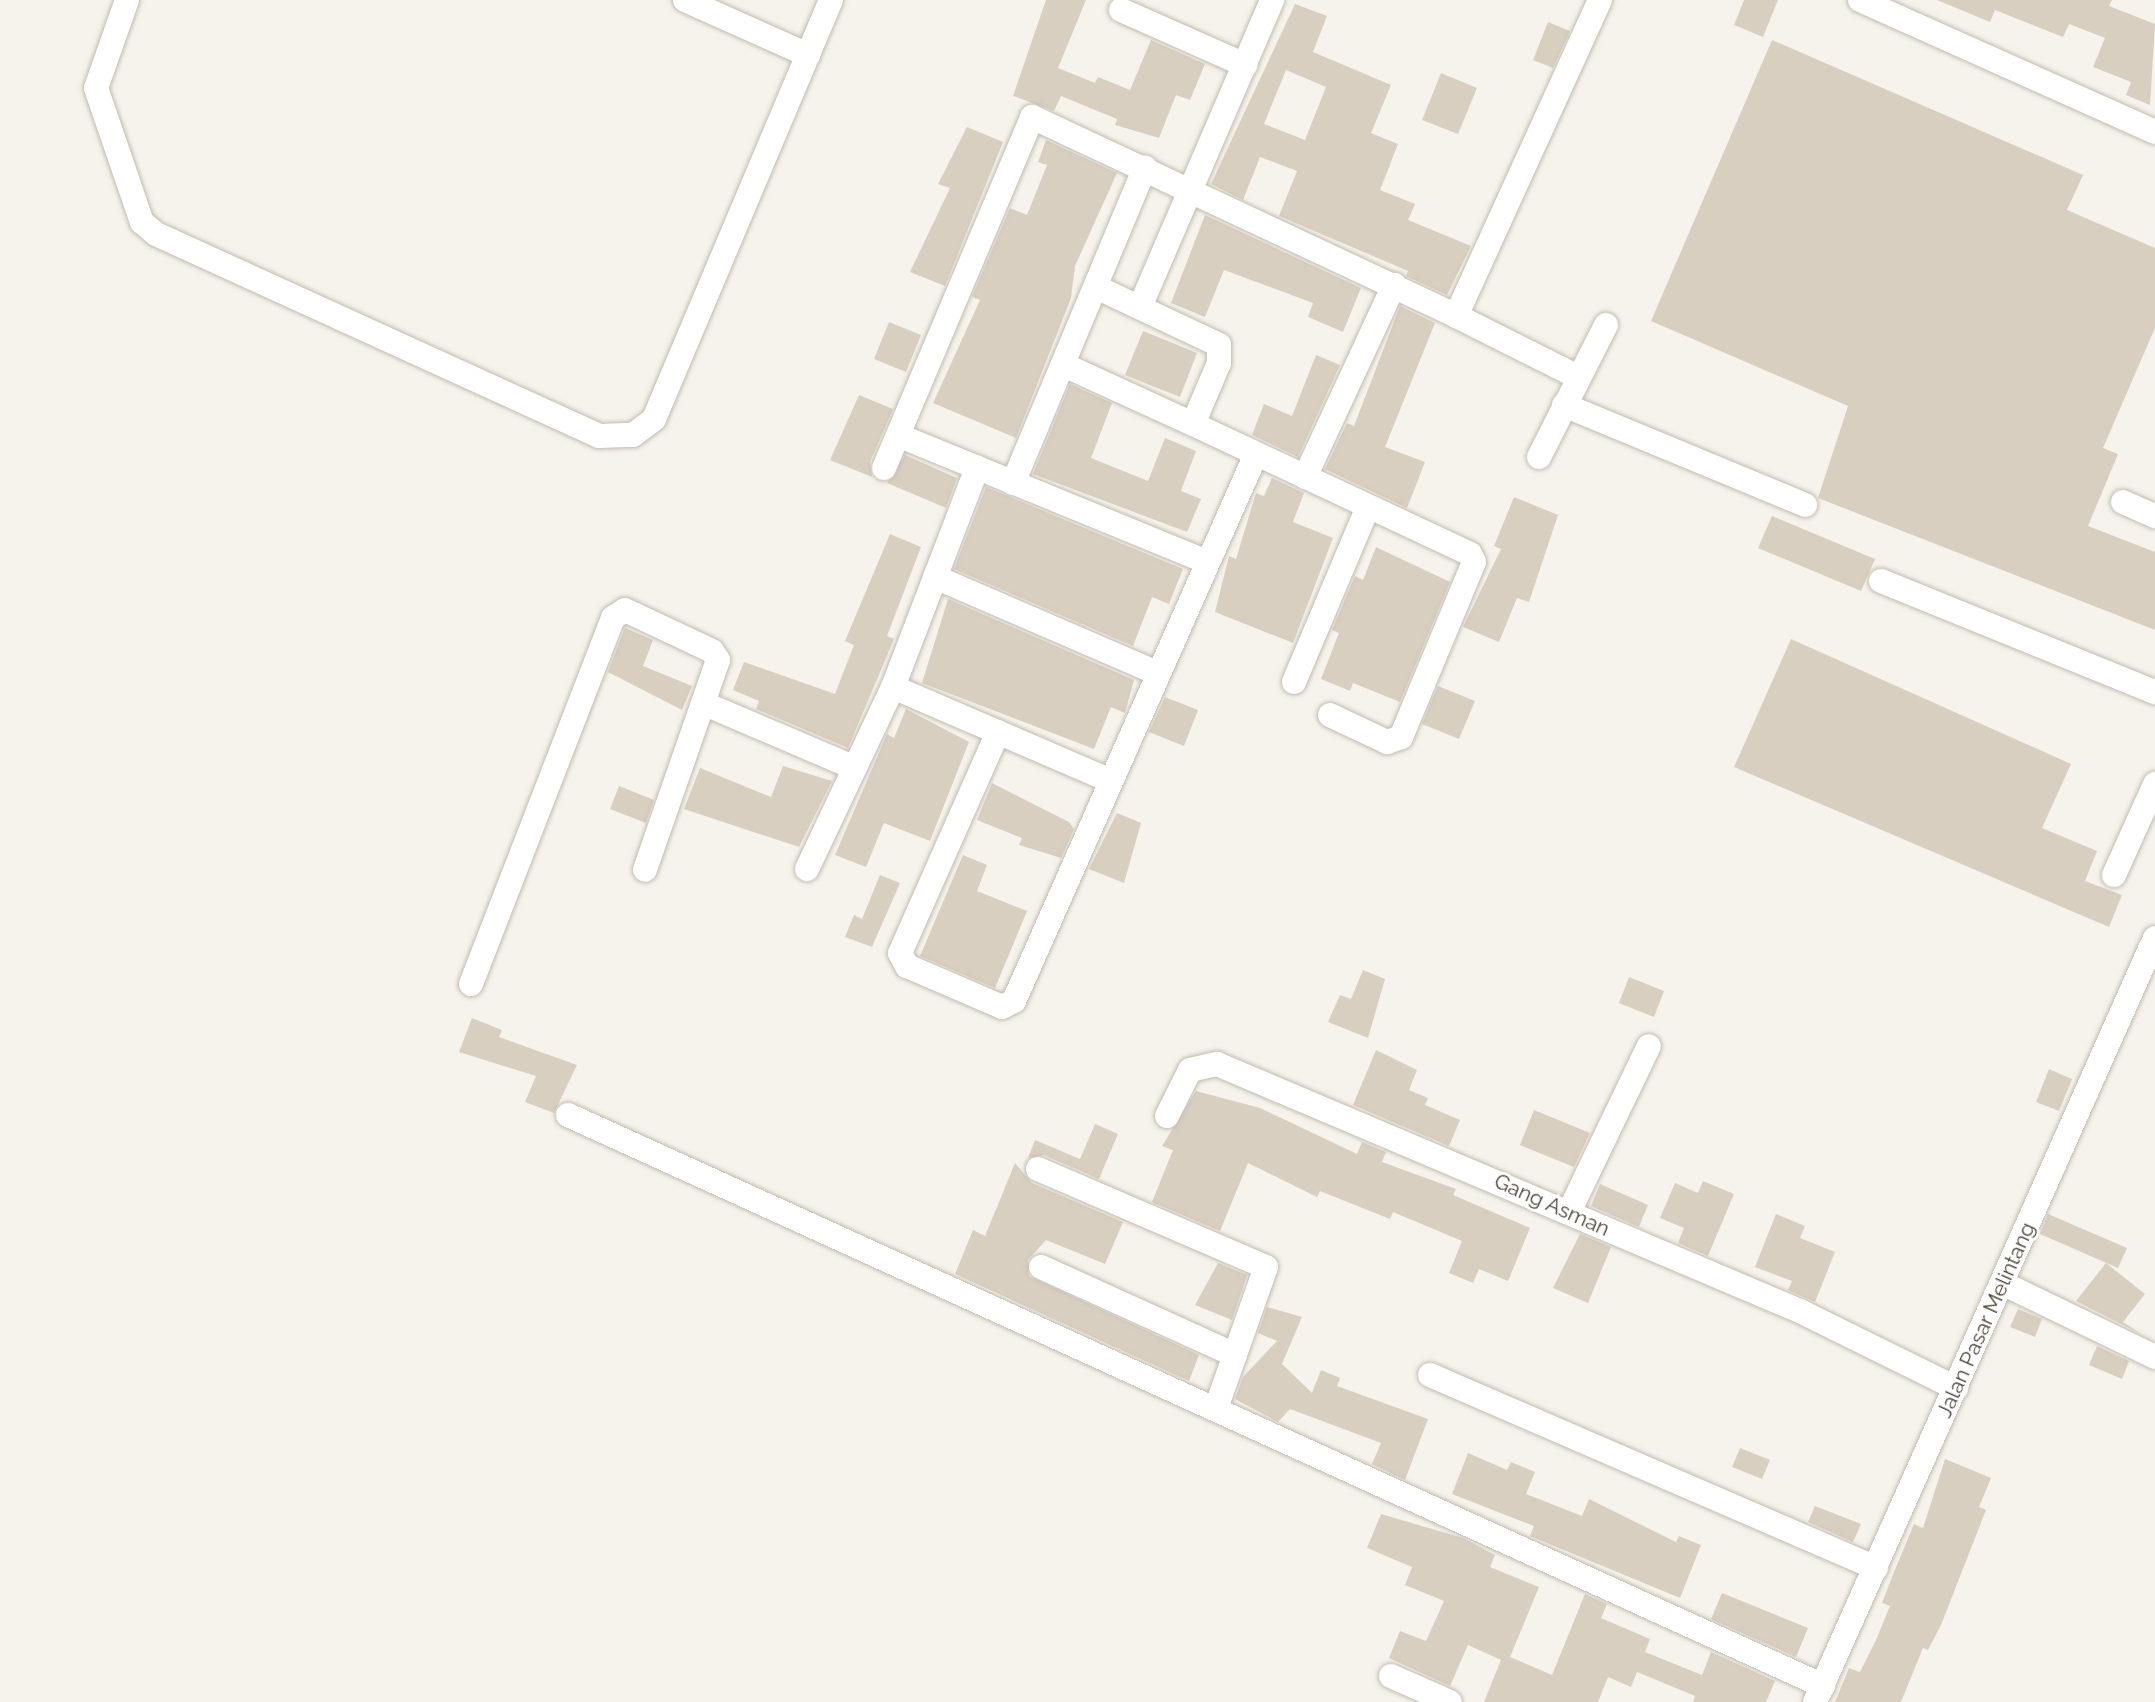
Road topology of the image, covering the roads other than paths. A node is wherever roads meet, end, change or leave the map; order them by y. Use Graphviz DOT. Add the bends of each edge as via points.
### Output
graph roads {
  1 [pos="127,0"];
  2 [pos="685,0"];
  3 [pos="831,0"];
  4 [pos="1272,0"];
  5 [pos="1600,0"];
  6 [pos="1860,0"];
  7 [pos="1121,10"];
  8 [pos="807,55"];
  9 [pos="1245,65"];
  10 [pos="2155,132"];
  11 [pos="1145,167"];
  12 [pos="1190,189"];
  13 [pos="1394,285"];
  14 [pos="1096,287"];
  15 [pos="1140,307"];
  16 [pos="1456,316"];
  17 [pos="1606,325"];
  18 [pos="1064,365"];
  19 [pos="1578,377"];
  20 [pos="1563,405"];
  21 [pos="1193,424"];
  22 [pos="900,436"];
  23 [pos="1256,454"];
  24 [pos="1539,457"];
  25 [pos="884,468"];
  26 [pos="977,468"];
  27 [pos="1305,477"];
  28 [pos="1013,482"];
  29 [pos="2123,502"];
  30 [pos="1805,505"];
  31 [pos="1367,507"];
  32 [pos="2155,516"];
  33 [pos="1207,562"];
  34 [pos="936,577"];
  35 [pos="1881,581"];
  36 [pos="1157,673"];
  37 [pos="1294,682"];
  38 [pos="893,687"];
  39 [pos="2155,692"];
  40 [pos="705,704"];
  41 [pos="1331,715"];
  42 [pos="998,732"];
  43 [pos="855,768"];
  44 [pos="1109,780"];
  45 [pos="2155,785"];
  46 [pos="807,869"];
  47 [pos="645,870"];
  48 [pos="2114,875"];
  49 [pos="2155,938"];
  50 [pos="471,984"];
  51 [pos="1649,1046"];
  52 [pos="568,1115"];
  53 [pos="1167,1116"];
  54 [pos="1038,1169"];
  55 [pos="1569,1213"];
  56 [pos="1041,1267"];
  57 [pos="2003,1283"];
  58 [pos="1235,1355"];
  59 [pos="2155,1357"];
  60 [pos="1430,1375"];
  61 [pos="1956,1388"];
  62 [pos="1216,1408"];
  63 [pos="1876,1568"];
  64 [pos="1391,1676"];
  65 [pos="1819,1694"];
  66 [pos="1450,1702"];
  1 -- 8 [label="street" via="96,88 142,222 156,234 599,436 633,435 654,419"];
  2 -- 8 [label="street"];
  3 -- 8 [label="street"];
  4 -- 9 [label="street"];
  5 -- 16 [label="street"];
  6 -- 10 [label="street"];
  7 -- 9 [label="street"];
  9 -- 12 [label="street"];
  11 -- 12 [label="street"];
  11 -- 14 [label="street"];
  11 -- 22 [label="street" via="1041,118 1029,119"];
  12 -- 13 [label="street"];
  12 -- 15 [label="street"];
  13 -- 16 [label="street"];
  13 -- 27 [label="street"];
  14 -- 15 [label="street"];
  14 -- 18 [label="street"];
  15 -- 21 [label="street" via="1219,345 1219,363"];
  16 -- 19 [label="street"];
  17 -- 19 [label="street"];
  18 -- 21 [label="street"];
  18 -- 28 [label="street"];
  19 -- 20 [label="street"];
  20 -- 24 [label="street"];
  20 -- 30 [label="street"];
  21 -- 23 [label="street"];
  22 -- 25 [label="street"];
  22 -- 26 [label="street"];
  23 -- 27 [label="street"];
  23 -- 33 [label="street"];
  26 -- 28 [label="street"];
  26 -- 34 [label="street"];
  27 -- 31 [label="street"];
  28 -- 33 [label="street"];
  29 -- 32 [label="street"];
  31 -- 37 [label="street"];
  31 -- 41 [label="street" via="1470,554 1475,572 1401,737 1387,741"];
  33 -- 36 [label="street"];
  34 -- 36 [label="street"];
  34 -- 38 [label="street"];
  35 -- 39 [label="street"];
  36 -- 44 [label="street"];
  38 -- 42 [label="street"];
  38 -- 43 [label="street"];
  40 -- 43 [label="street"];
  40 -- 47 [label="street"];
  40 -- 50 [label="street" via="716,654 625,610 616,613"];
  42 -- 44 [label="street"];
  42 -- 44 [label="street" via="900,953 907,966 993,1004 1014,1001"];
  43 -- 46 [label="street"];
  45 -- 48 [label="street"];
  49 -- 57 [label="street, Jalan Pasar Melintang"];
  51 -- 55 [label="street"];
  52 -- 62 [label="street"];
  53 -- 55 [label="street, Gang Asman" via="1192,1068 1217,1064"];
  54 -- 58 [label="street" via="1264,1264 1267,1273"];
  55 -- 61 [label="street, Gang Asman" via="1802,1312"];
  56 -- 58 [label="street"];
  57 -- 59 [label="street"];
  57 -- 61 [label="street, Jalan Pasar Melintang"];
  58 -- 62 [label="street"];
  60 -- 63 [label="street"];
  61 -- 63 [label="street, Jalan Pasar Melintang"];
  62 -- 65 [label="street"];
  63 -- 65 [label="street, Jalan Pasar Melintang"];
  64 -- 66 [label="street"];
}
